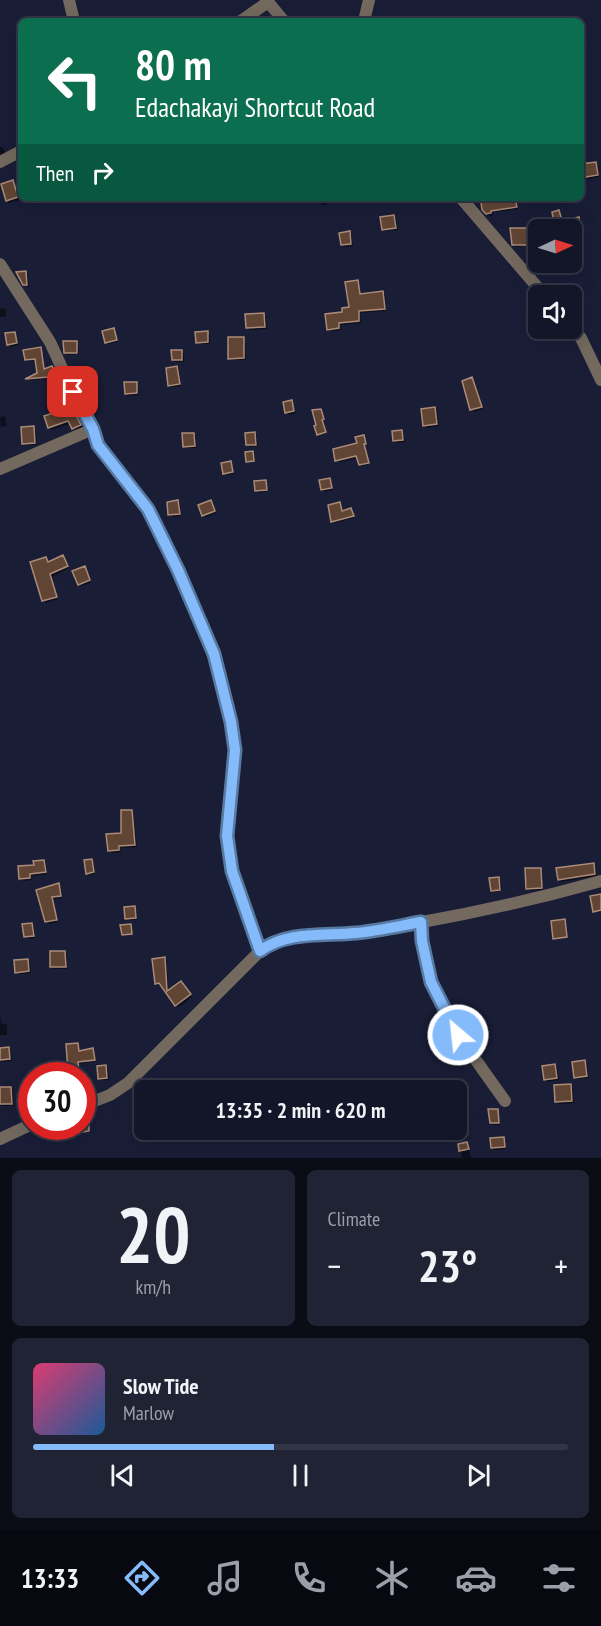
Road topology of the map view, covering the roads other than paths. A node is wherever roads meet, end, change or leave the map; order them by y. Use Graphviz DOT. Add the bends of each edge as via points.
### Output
graph roads {
  1 [pos="69,0"];
  2 [pos="369,0"];
  3 [pos="267,1"];
  4 [pos="73,18"];
  5 [pos="245,18"];
  6 [pos="281,18"];
  7 [pos="365,18"];
  8 [pos="18,153"];
  9 [pos="0,162"];
  10 [pos="464,201"];
  11 [pos="0,264"];
  12 [pos="536,285"];
  13 [pos="581,339"];
  14 [pos="601,380"];
  15 [pos="93,429"];
  16 [pos="0,469"];
  17 [pos="601,881"];
  18 [pos="421,922"];
  19 [pos="260,951"];
  20 [pos="96,1100"];
  21 [pos="505,1101"];
  22 [pos="18,1131"];
  23 [pos="0,1139"];
  1 -- 4 [label="street"];
  2 -- 7 [label="street"];
  3 -- 5 [label="street"];
  3 -- 6 [label="street"];
  8 -- 9 [label="street"];
  10 -- 12 [label="street"];
  11 -- 15 [label="street" via="50,342"];
  13 -- 14 [label="street"];
  15 -- 16 [label="street"];
  15 -- 19 [label="street" via="98,445 148,509 214,654 235,750 227,836 232,871"];
  17 -- 18 [label="street" via="541,898"];
  18 -- 19 [label="street" via="358,933 284,938"];
  18 -- 21 [label="street" via="431,982 458,1035"];
  19 -- 20 [label="street" via="128,1083"];
  22 -- 23 [label="street"];
}
